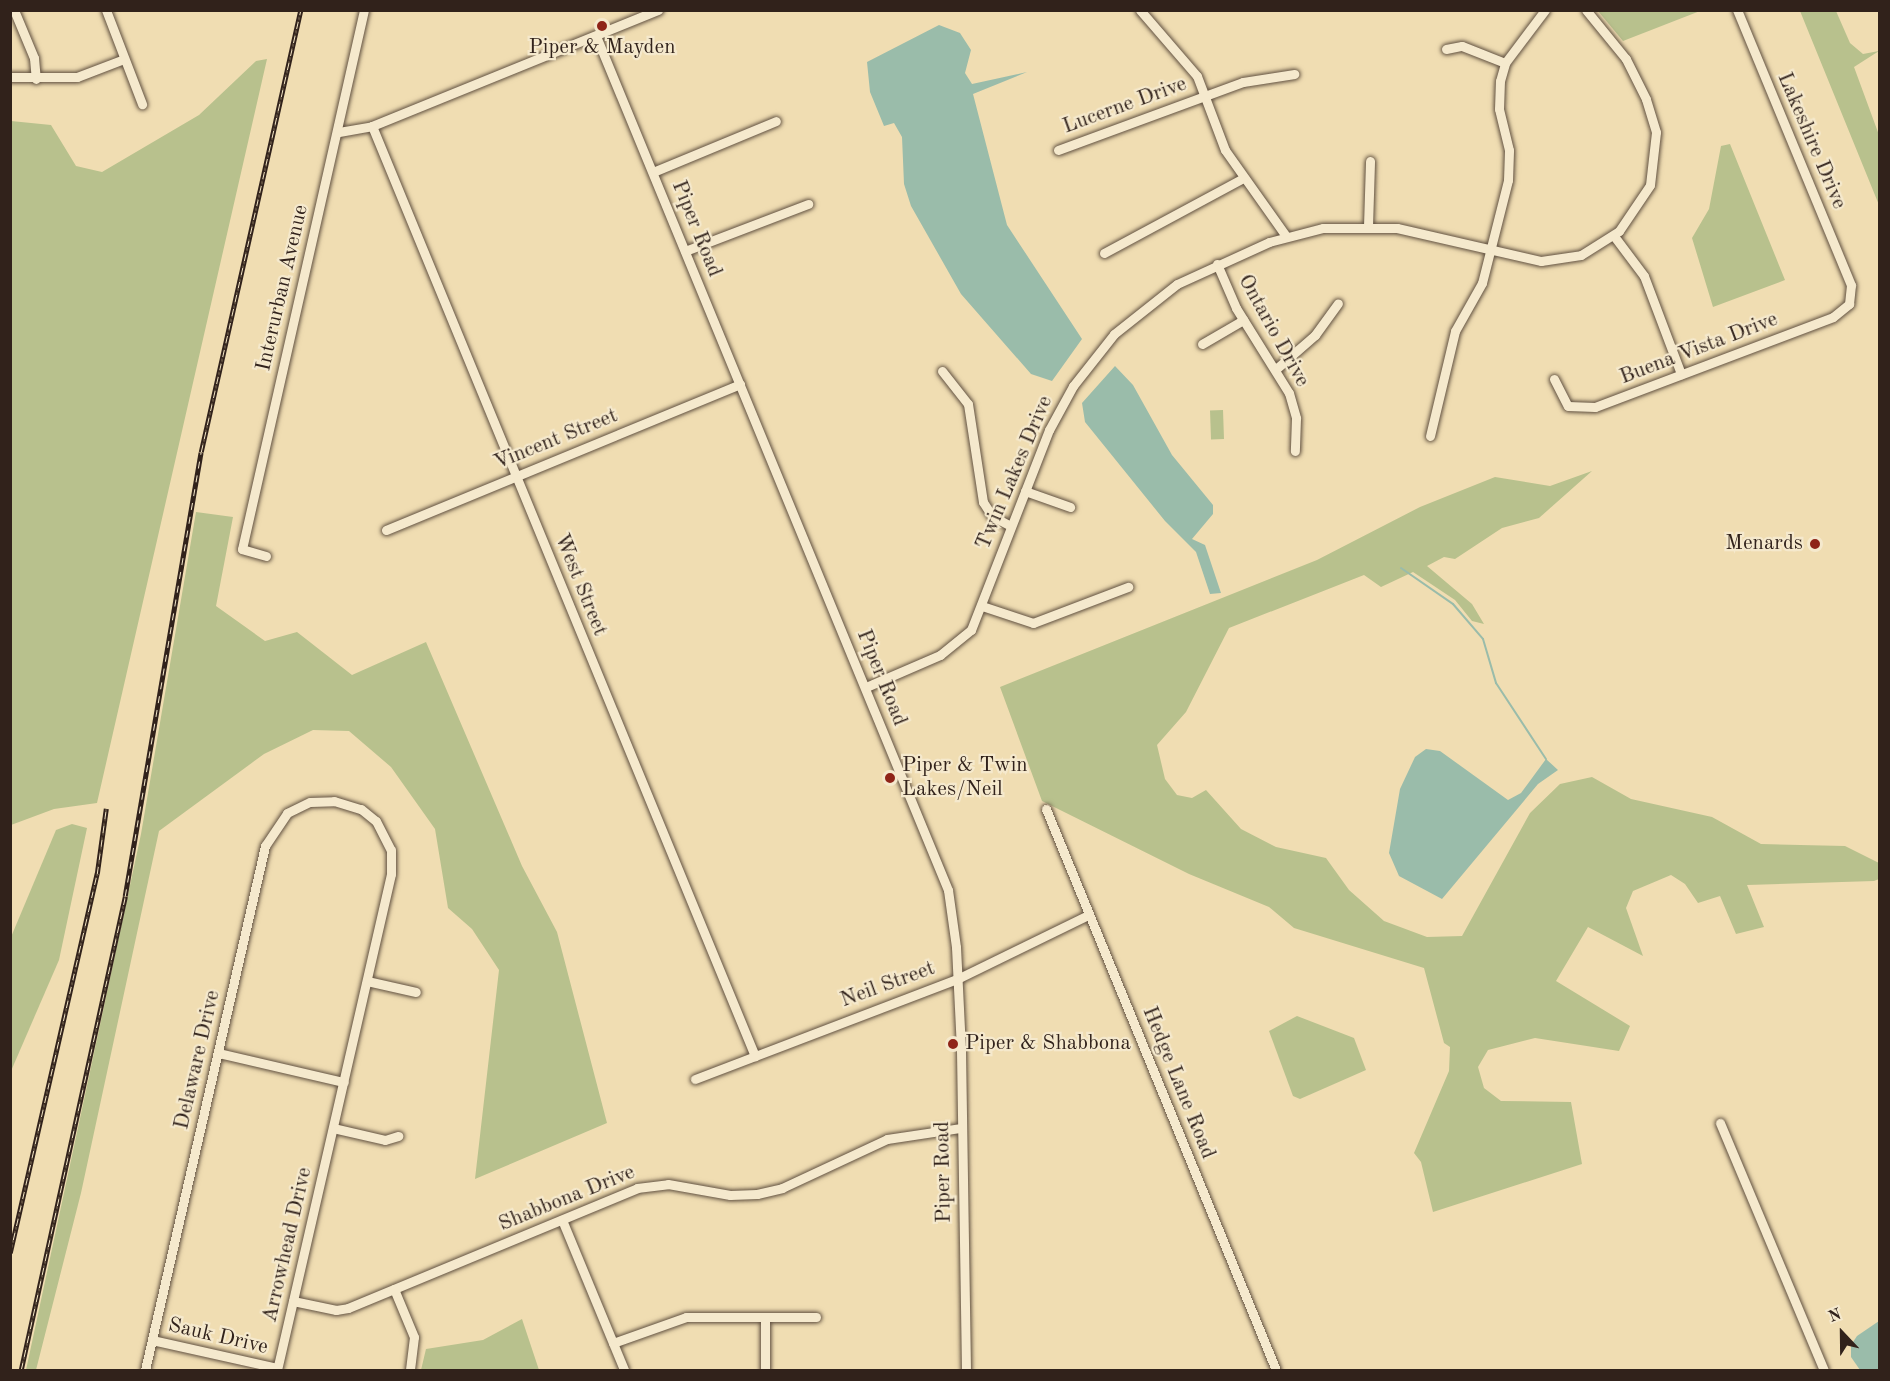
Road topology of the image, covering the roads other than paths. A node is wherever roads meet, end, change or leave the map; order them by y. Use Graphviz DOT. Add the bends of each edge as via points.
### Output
graph roads {
  1 [pos="14,10"];
  2 [pos="106,10"];
  3 [pos="364,10"];
  4 [pos="658,10"];
  5 [pos="1140,10"];
  6 [pos="1545,10"];
  7 [pos="1586,10"];
  8 [pos="1737,10"];
  9 [pos="596,36"];
  10 [pos="1446,49"];
  11 [pos="124,59"];
  12 [pos="1505,63"];
  13 [pos="1294,74"];
  14 [pos="10,77"];
  15 [pos="36,79"];
  16 [pos="1205,95"];
  17 [pos="142,104"];
  18 [pos="776,121"];
  19 [pos="372,126"];
  20 [pos="339,132"];
  21 [pos="1058,150"];
  22 [pos="1370,160"];
  23 [pos="653,172"];
  24 [pos="1243,178"];
  25 [pos="808,204"];
  26 [pos="1368,226"];
  27 [pos="1286,236"];
  28 [pos="1614,236"];
  29 [pos="1490,250"];
  30 [pos="686,251"];
  31 [pos="1104,253"];
  32 [pos="1217,264"];
  33 [pos="1851,285"];
  34 [pos="1338,303"];
  35 [pos="1243,320"];
  36 [pos="1202,344"];
  37 [pos="1276,369"];
  38 [pos="942,371"];
  39 [pos="1681,374"];
  40 [pos="1554,379"];
  41 [pos="740,384"];
  42 [pos="1430,436"];
  43 [pos="1295,452"];
  44 [pos="516,476"];
  45 [pos="1025,491"];
  46 [pos="1070,507"];
  47 [pos="1011,526"];
  48 [pos="386,530"];
  49 [pos="266,556"];
  50 [pos="1128,587"];
  51 [pos="982,606"];
  52 [pos="866,687"];
  53 [pos="334,801"];
  54 [pos="1046,809"];
  55 [pos="1088,915"];
  56 [pos="957,979"];
  57 [pos="367,981"];
  58 [pos="416,992"];
  59 [pos="218,1053"];
  60 [pos="755,1056"];
  61 [pos="695,1079"];
  62 [pos="344,1082"];
  63 [pos="1720,1123"];
  64 [pos="333,1128"];
  65 [pos="961,1128"];
  66 [pos="398,1136"];
  67 [pos="561,1220"];
  68 [pos="394,1289"];
  69 [pos="293,1301"];
  70 [pos="816,1317"];
  71 [pos="765,1318"];
  72 [pos="152,1340"];
  73 [pos="613,1343"];
  74 [pos="277,1369"];
  75 [pos="145,1371"];
  76 [pos="410,1371"];
  77 [pos="624,1371"];
  78 [pos="765,1371"];
  79 [pos="966,1371"];
  80 [pos="1276,1371"];
  81 [pos="1824,1371"];
  1 -- 15 [label="street" via="34,58"];
  2 -- 11 [label="street"];
  3 -- 20 [label="street, Interurban Avenue"];
  4 -- 9 [label="street"];
  5 -- 16 [label="street" via="1189,63"];
  6 -- 12 [label="street"];
  7 -- 28 [label="street, Twin Lakes Drive" via="1626,59 1646,99 1656,132 1650,185 1632,217"];
  8 -- 33 [label="street, Lakeshire Drive"];
  9 -- 19 [label="street"];
  9 -- 23 [label="street, Piper Road"];
  10 -- 12 [label="street" via="1462,46"];
  11 -- 15 [label="street" via="77,77"];
  11 -- 17 [label="street"];
  12 -- 29 [label="street" via="1499,100 1510,165"];
  13 -- 16 [label="street, Lucerne Drive" via="1243,82"];
  14 -- 15 [label="street"];
  16 -- 21 [label="street, Lucerne Drive"];
  16 -- 24 [label="street" via="1225,150"];
  18 -- 23 [label="street"];
  19 -- 20 [label="street"];
  19 -- 44 [label="street, West Street"];
  20 -- 49 [label="street, Interurban Avenue" via="242,549"];
  22 -- 26 [label="street"];
  23 -- 30 [label="street, Piper Road"];
  24 -- 27 [label="street"];
  24 -- 31 [label="street"];
  25 -- 30 [label="street"];
  26 -- 27 [label="street, Twin Lakes Drive"];
  26 -- 29 [label="street, Twin Lakes Drive" via="1419,232"];
  27 -- 32 [label="street, Twin Lakes Drive"];
  28 -- 29 [label="street, Twin Lakes Drive" via="1581,255 1555,260"];
  28 -- 39 [label="street" via="1644,276"];
  29 -- 42 [label="street" via="1482,283 1455,331"];
  30 -- 41 [label="street, Piper Road"];
  32 -- 35 [label="street, Ontario Drive"];
  32 -- 45 [label="street, Twin Lakes Drive" via="1148,304 1096,353 1054,418"];
  33 -- 39 [label="street, Buena Vista Drive" via="1848,304 1833,317"];
  34 -- 37 [label="street" via="1315,334"];
  35 -- 36 [label="street"];
  35 -- 37 [label="street, Ontario Drive"];
  37 -- 43 [label="street, Ontario Drive" via="1296,418"];
  38 -- 47 [label="street" via="966,396 983,502 992,516"];
  39 -- 40 [label="street, Buena Vista Drive" via="1578,410 1562,401"];
  41 -- 44 [label="street, Vincent Street"];
  41 -- 52 [label="street, Piper Road"];
  44 -- 48 [label="street, Vincent Street"];
  44 -- 60 [label="street, West Street"];
  45 -- 46 [label="street"];
  45 -- 47 [label="street, Twin Lakes Drive"];
  47 -- 51 [label="street, Twin Lakes Drive"];
  50 -- 51 [label="street" via="1029,627"];
  51 -- 52 [label="street, Twin Lakes Drive" via="971,630 956,646"];
  52 -- 56 [label="street, Piper Road" via="948,890"];
  53 -- 57 [label="street, Arrowhead Drive" via="370,815 391,850 389,883"];
  53 -- 59 [label="street, Delaware Drive" via="299,806 278,821 268,837"];
  54 -- 55 [label="street, Hedge Lane Road"];
  55 -- 56 [label="street, Neil Street"];
  55 -- 80 [label="street, Hedge Lane Road"];
  56 -- 60 [label="street, Neil Street"];
  56 -- 65 [label="street, Piper Road"];
  57 -- 58 [label="street"];
  57 -- 62 [label="street, Arrowhead Drive"];
  59 -- 62 [label="street"];
  59 -- 72 [label="street, Delaware Drive"];
  60 -- 61 [label="street, Neil Street"];
  62 -- 64 [label="street, Arrowhead Drive"];
  63 -- 81 [label="street"];
  64 -- 66 [label="street" via="385,1140"];
  64 -- 69 [label="street, Arrowhead Drive"];
  65 -- 67 [label="street, Shabbona Drive" via="887,1139 770,1191 730,1195 683,1186 649,1186"];
  65 -- 79 [label="street, Piper Road"];
  67 -- 68 [label="street, Shabbona Drive"];
  67 -- 73 [label="street"];
  68 -- 69 [label="street, Shabbona Drive" via="336,1310"];
  68 -- 76 [label="street" via="414,1337"];
  69 -- 74 [label="street, Arrowhead Drive"];
  70 -- 71 [label="street"];
  71 -- 73 [label="street" via="686,1317"];
  71 -- 78 [label="street"];
  72 -- 74 [label="street, Sauk Drive"];
  72 -- 75 [label="street, Delaware Drive"];
  73 -- 77 [label="street"];
}
